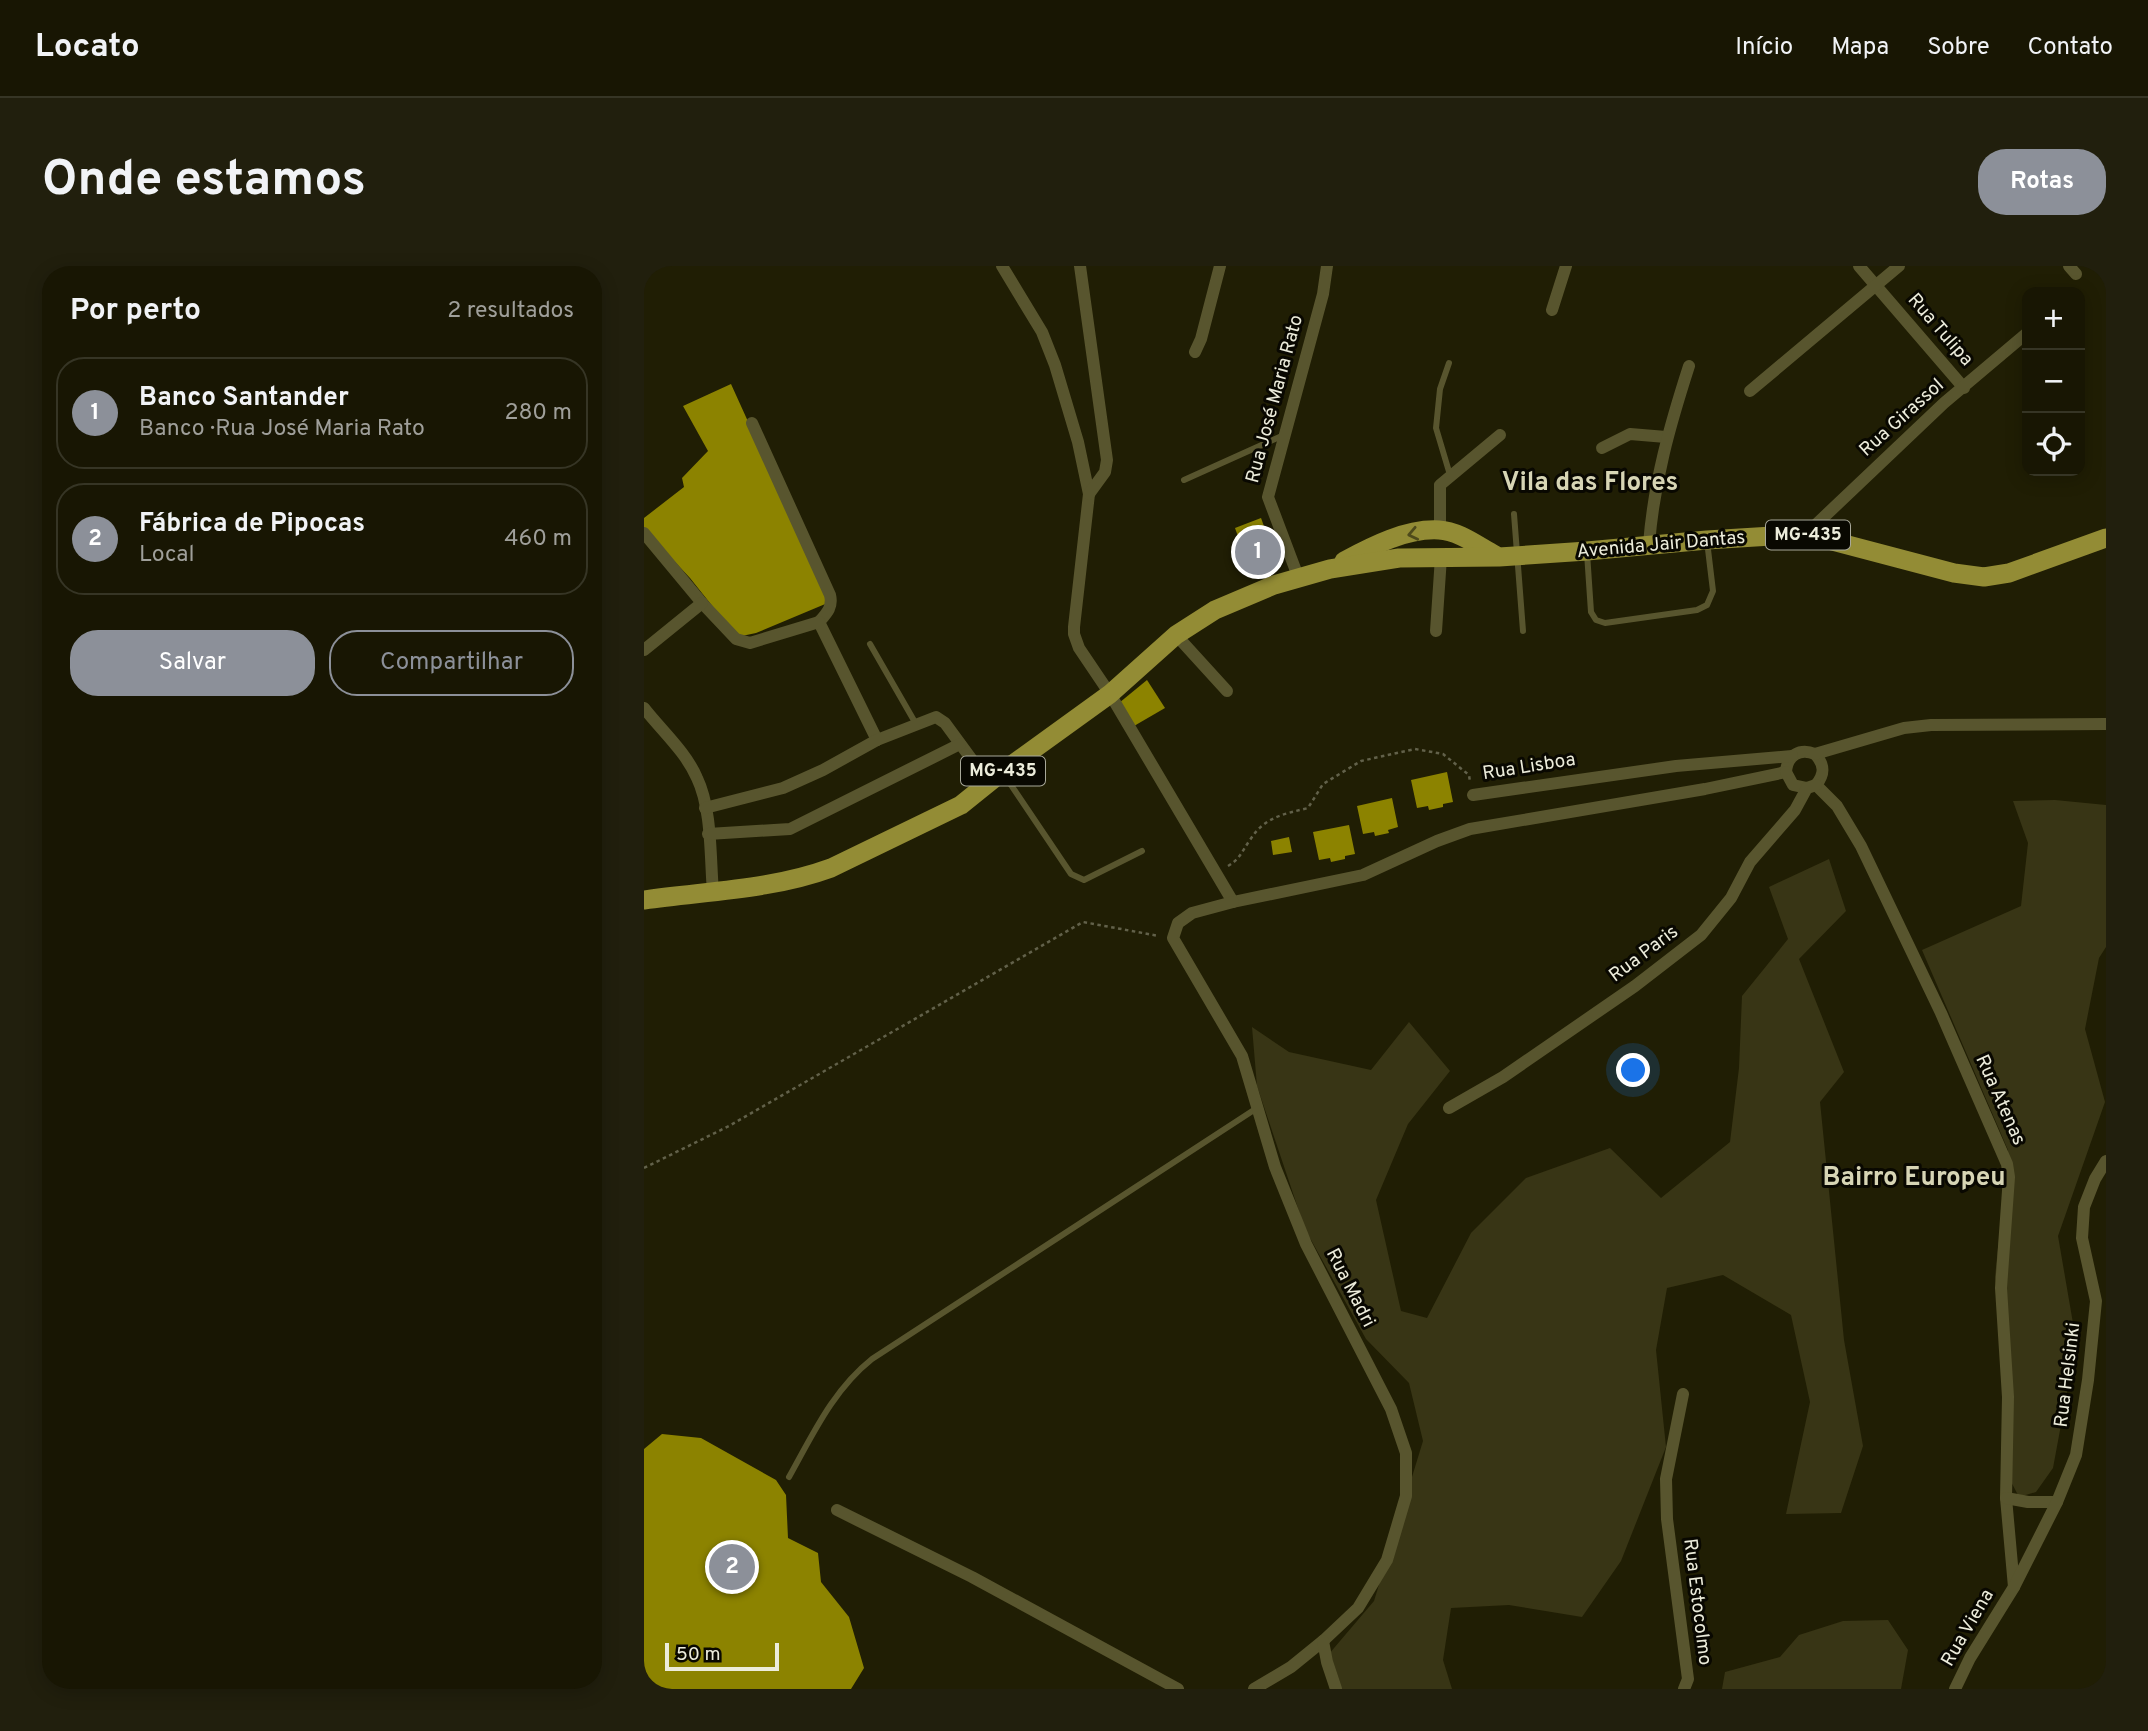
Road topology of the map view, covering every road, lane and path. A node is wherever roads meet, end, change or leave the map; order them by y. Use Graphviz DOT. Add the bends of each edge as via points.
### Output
graph roads {
  1 [pos="1002,266"];
  2 [pos="1080,266"];
  3 [pos="1220,266"];
  4 [pos="1327,266"];
  5 [pos="1566,266"];
  6 [pos="1859,266"];
  7 [pos="1899,266"];
  8 [pos="1876,285"];
  9 [pos="1552,310"];
  10 [pos="2022,337"];
  11 [pos="1195,352"];
  12 [pos="1449,363"];
  13 [pos="1689,366"];
  14 [pos="1964,388"];
  15 [pos="1750,391"];
  16 [pos="752,423"];
  17 [pos="1285,434"];
  18 [pos="1500,435"];
  19 [pos="1666,437"];
  20 [pos="1602,448"];
  21 [pos="1450,475"];
  22 [pos="1184,480"];
  23 [pos="1089,494"];
  24 [pos="1514,514"];
  25 [pos="1440,530"];
  26 [pos="644,533"];
  27 [pos="1806,534"];
  28 [pos="2106,538"];
  29 [pos="1707,540"];
  30 [pos="1649,544"];
  31 [pos="1587,551"];
  32 [pos="1509,556"];
  33 [pos="1441,557"];
  34 [pos="1329,569"];
  35 [pos="1299,579"];
  36 [pos="702,603"];
  37 [pos="819,622"];
  38 [pos="1437,631"];
  39 [pos="1523,631"];
  40 [pos="1177,635"];
  41 [pos="870,644"];
  42 [pos="644,650"];
  43 [pos="1227,691"];
  44 [pos="1110,694"];
  45 [pos="644,708"];
  46 [pos="916,724"];
  47 [pos="2106,724"];
  48 [pos="877,740"];
  49 [pos="960,744"];
  50 [pos="1815,754"];
  51 [pos="1792,756"];
  52 [pos="1786,772"];
  53 [pos="996,777"];
  54 [pos="1812,787"];
  55 [pos="1473,795"];
  56 [pos="705,808"];
  57 [pos="708,834"];
  58 [pos="1142,850"];
  59 [pos="1216,873"];
  60 [pos="713,892"];
  61 [pos="644,901"];
  62 [pos="1233,902"];
  63 [pos="1173,938"];
  64 [pos="1257,1108"];
  65 [pos="1449,1108"];
  66 [pos="2106,1161"];
  67 [pos="644,1168"];
  68 [pos="1683,1394"];
  69 [pos="789,1476"];
  70 [pos="2006,1498"];
  71 [pos="2057,1502"];
  72 [pos="837,1510"];
  73 [pos="2014,1587"];
  74 [pos="1323,1641"];
  75 [pos="1178,1689"];
  76 [pos="1254,1689"];
  77 [pos="1336,1689"];
  78 [pos="1684,1689"];
  79 [pos="1955,1689"];
  1 -- 23 [label="street" via="1055,365"];
  2 -- 23 [label="street" via="1107,460 1101,480"];
  3 -- 11 [label="street"];
  4 -- 17 [label="street, Rua José Maria Rato"];
  5 -- 9 [label="street"];
  6 -- 8 [label="street, Rua Tulipa"];
  7 -- 8 [label="street"];
  8 -- 14 [label="street, Rua Tulipa"];
  8 -- 15 [label="street"];
  10 -- 14 [label="street, Rua Girassol"];
  12 -- 21 [label="lane" via="1440,389 1436,428"];
  13 -- 19 [label="street"];
  14 -- 27 [label="street, Rua Girassol"];
  16 -- 37 [label="street" via="830,595 831,606"];
  17 -- 22 [label="lane"];
  17 -- 35 [label="street, Rua José Maria Rato" via="1268,497"];
  18 -- 21 [label="street"];
  19 -- 20 [label="street" via="1630,434"];
  19 -- 30 [label="street"];
  21 -- 25 [label="street" via="1440,485"];
  23 -- 44 [label="street" via="1074,634"];
  24 -- 32 [label="lane"];
  25 -- 32 [label="main road, Avenida Jair Dantas"];
  25 -- 34 [label="main road, Avenida Jair Dantas, one-way" via="1392,539"];
  26 -- 36 [label="street"];
  27 -- 28 [label="main road, Avenida Jair Dantas / MG-435" via="1984,577 2009,573"];
  27 -- 29 [label="main road, Avenida Jair Dantas / MG-435"];
  29 -- 30 [label="main road, Avenida Jair Dantas / MG-435"];
  29 -- 31 [label="lane" via="1713,590 1707,605 1605,623 1591,612"];
  30 -- 31 [label="main road, Avenida Jair Dantas / MG-435"];
  31 -- 32 [label="main road, Avenida Jair Dantas / MG-435"];
  32 -- 33 [label="main road, Avenida Jair Dantas / MG-435"];
  32 -- 39 [label="lane"];
  33 -- 34 [label="main road, Avenida Jair Dantas / MG-435"];
  33 -- 38 [label="street"];
  34 -- 35 [label="main road, Avenida Jair Dantas / MG-435"];
  35 -- 40 [label="main road, Avenida Jair Dantas / MG-435" via="1215,610"];
  36 -- 37 [label="street" via="745,643"];
  36 -- 42 [label="street"];
  37 -- 48 [label="street"];
  40 -- 43 [label="street"];
  40 -- 44 [label="main road, Avenida Jair Dantas / MG-435"];
  41 -- 46 [label="lane"];
  44 -- 53 [label="main road, Avenida Jair Dantas / MG-435"];
  44 -- 59 [label="street"];
  45 -- 56 [label="street" via="696,775"];
  46 -- 48 [label="street"];
  46 -- 49 [label="street" via="939,717"];
  47 -- 50 [label="street, Rua Lisboa" via="1931,725 1904,728"];
  48 -- 56 [label="street" via="783,788"];
  49 -- 53 [label="street"];
  49 -- 57 [label="street" via="790,829"];
  50 -- 51 [label="street, Rua Lisboa" via="1803,751"];
  50 -- 54 [label="street" via="1824,769"];
  51 -- 52 [label="street"];
  51 -- 55 [label="street, Rua Lisboa" via="1676,766"];
  52 -- 54 [label="street" via="1793,785"];
  52 -- 62 [label="street" via="1470,829 1363,875"];
  53 -- 58 [label="lane" via="1077,878 1084,880"];
  53 -- 60 [label="main road, Avenida Jair Dantas / MG-435" via="961,805 831,868 786,881"];
  54 -- 65 [label="street, Rua Paris" via="1750,862 1731,898 1701,935 1503,1077"];
  54 -- 70 [label="street, Rua Atenas" via="1837,806 1861,846 2007,1164 2001,1288 2008,1397"];
  55 -- 59 [label="path, Rua Lisboa" via="1469,775 1443,754 1415,748 1361,761 1323,783 1308,808 1271,817 1251,837 1238,860"];
  56 -- 57 [label="street"];
  57 -- 60 [label="street"];
  59 -- 62 [label="street"];
  60 -- 61 [label="main road, Avenida Jair Dantas / MG-435"];
  62 -- 63 [label="street" via="1192,913 1178,923"];
  63 -- 64 [label="street, Rua Madri" via="1242,1056"];
  63 -- 67 [label="path" via="1083,922 729,1126"];
  64 -- 69 [label="lane" via="863,1366 832,1401"];
  64 -- 74 [label="street, Rua Madri" via="1306,1244 1391,1409 1406,1453 1406,1496 1387,1560 1358,1608"];
  66 -- 71 [label="street, Rua Helsinki" via="2084,1207 2082,1238 2096,1301 2076,1455"];
  68 -- 78 [label="street, Rua Estocolmo" via="1666,1479 1688,1679"];
  70 -- 71 [label="street"];
  70 -- 73 [label="street, Rua Atenas"];
  71 -- 73 [label="street, Rua Helsinki"];
  72 -- 75 [label="street"];
  73 -- 79 [label="street, Rua Viena"];
  74 -- 76 [label="street, Rua Madri"];
  74 -- 77 [label="street"];
}
